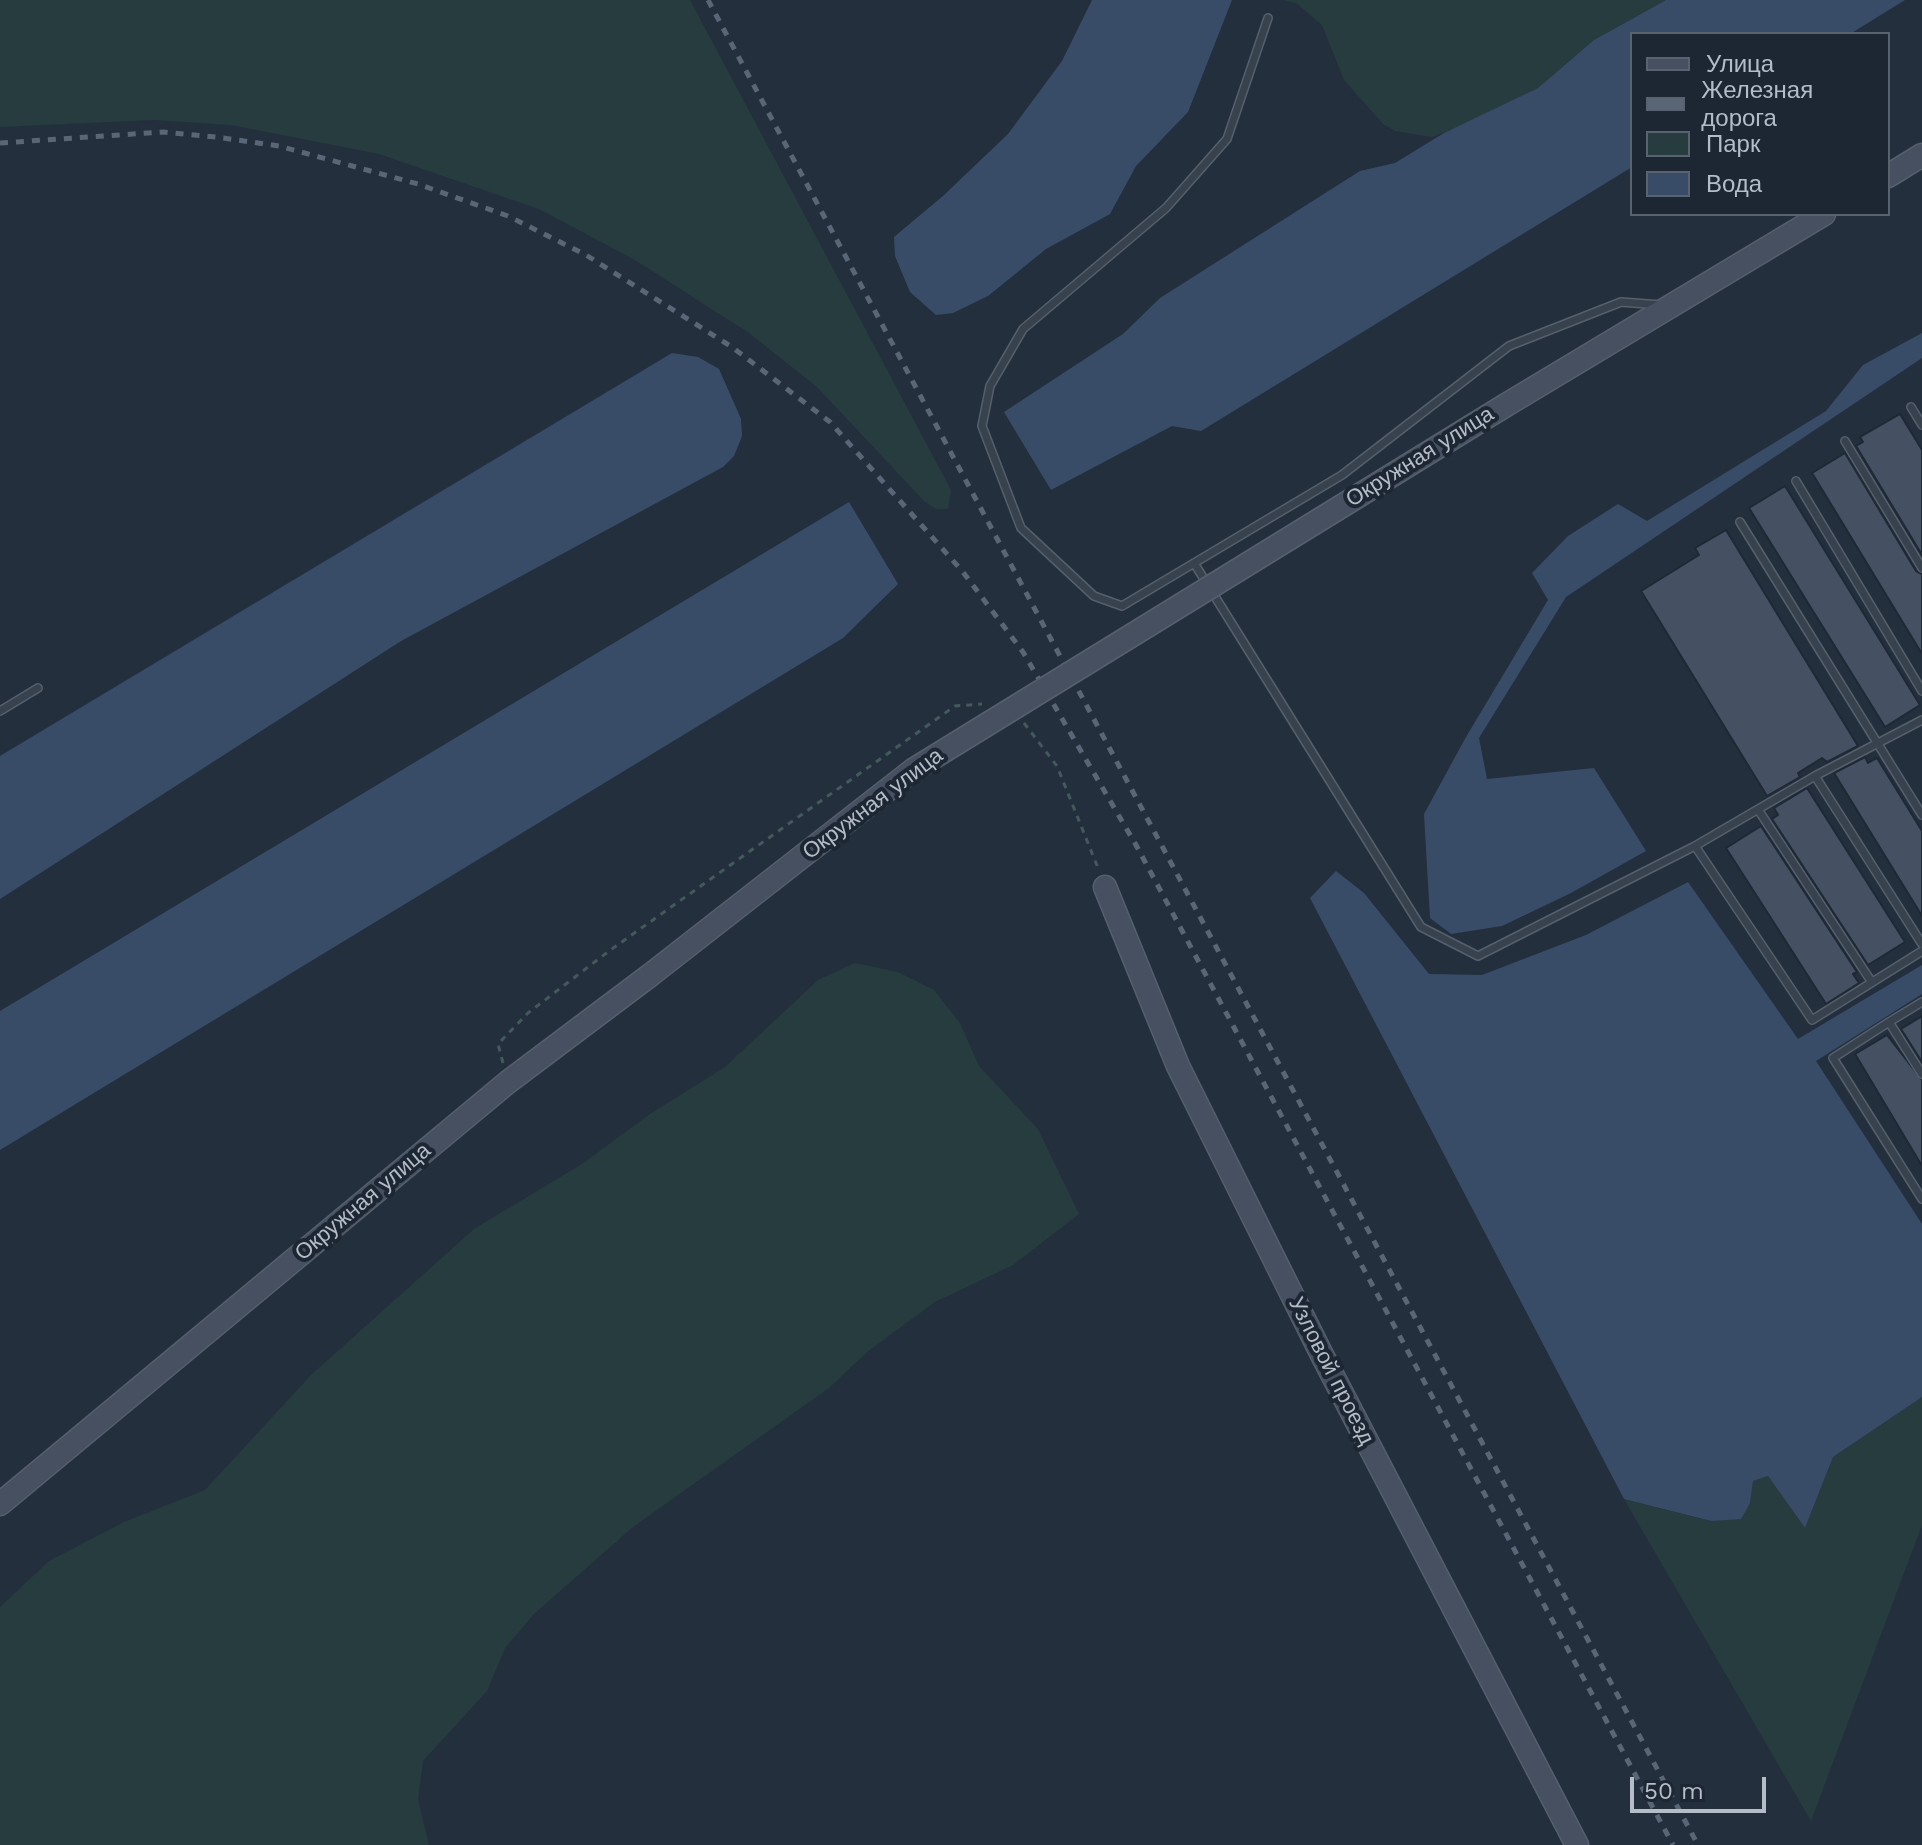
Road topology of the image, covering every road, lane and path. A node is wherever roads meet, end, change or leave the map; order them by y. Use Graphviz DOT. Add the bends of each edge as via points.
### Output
graph roads {
  1 [pos="1268,18"];
  2 [pos="1922,155"];
  3 [pos="1890,175"];
  4 [pos="1821,216"];
  5 [pos="1671,306"];
  6 [pos="1911,407"];
  7 [pos="1922,425"];
  8 [pos="1845,441"];
  9 [pos="1796,481"];
  10 [pos="1740,522"];
  11 [pos="1194,563"];
  12 [pos="1922,568"];
  13 [pos="38,688"];
  14 [pos="1922,691"];
  15 [pos="0,711"];
  16 [pos="1922,720"];
  17 [pos="1876,745"];
  18 [pos="1815,776"];
  19 [pos="1759,811"];
  20 [pos="1922,815"];
  21 [pos="1695,846"];
  22 [pos="1105,887"];
  23 [pos="1922,944"];
  24 [pos="1922,951"];
  25 [pos="1871,981"];
  26 [pos="1922,1002"];
  27 [pos="1889,1022"];
  28 [pos="1922,1074"];
  29 [pos="1922,1199"];
  30 [pos="0,1504"];
  31 [pos="1577,1845"];
  1 -- 11 [label="lane" via="1227,139 1166,208 1023,329 990,386 982,426 1021,528 1094,596 1122,606"];
  2 -- 3 [label="main road"];
  4 -- 5 [label="main road, Окружная улица"];
  5 -- 11 [label="lane" via="1621,302 1509,346 1342,475"];
  5 -- 30 [label="main road, Окружная улица, bridge" via="913,770 508,1082"];
  6 -- 7 [label="lane"];
  8 -- 12 [label="lane"];
  9 -- 14 [label="lane"];
  10 -- 17 [label="lane"];
  11 -- 21 [label="lane" via="1421,927 1478,956"];
  13 -- 15 [label="lane"];
  16 -- 17 [label="lane"];
  17 -- 18 [label="lane"];
  17 -- 20 [label="lane"];
  18 -- 19 [label="lane"];
  18 -- 23 [label="lane"];
  19 -- 21 [label="lane"];
  19 -- 25 [label="lane"];
  21 -- 25 [label="lane" via="1812,1020"];
  22 -- 31 [label="main road, Узловой проезд" via="1178,1066"];
  24 -- 25 [label="lane"];
  26 -- 27 [label="lane"];
  27 -- 28 [label="lane"];
  27 -- 29 [label="lane" via="1833,1058"];
}
